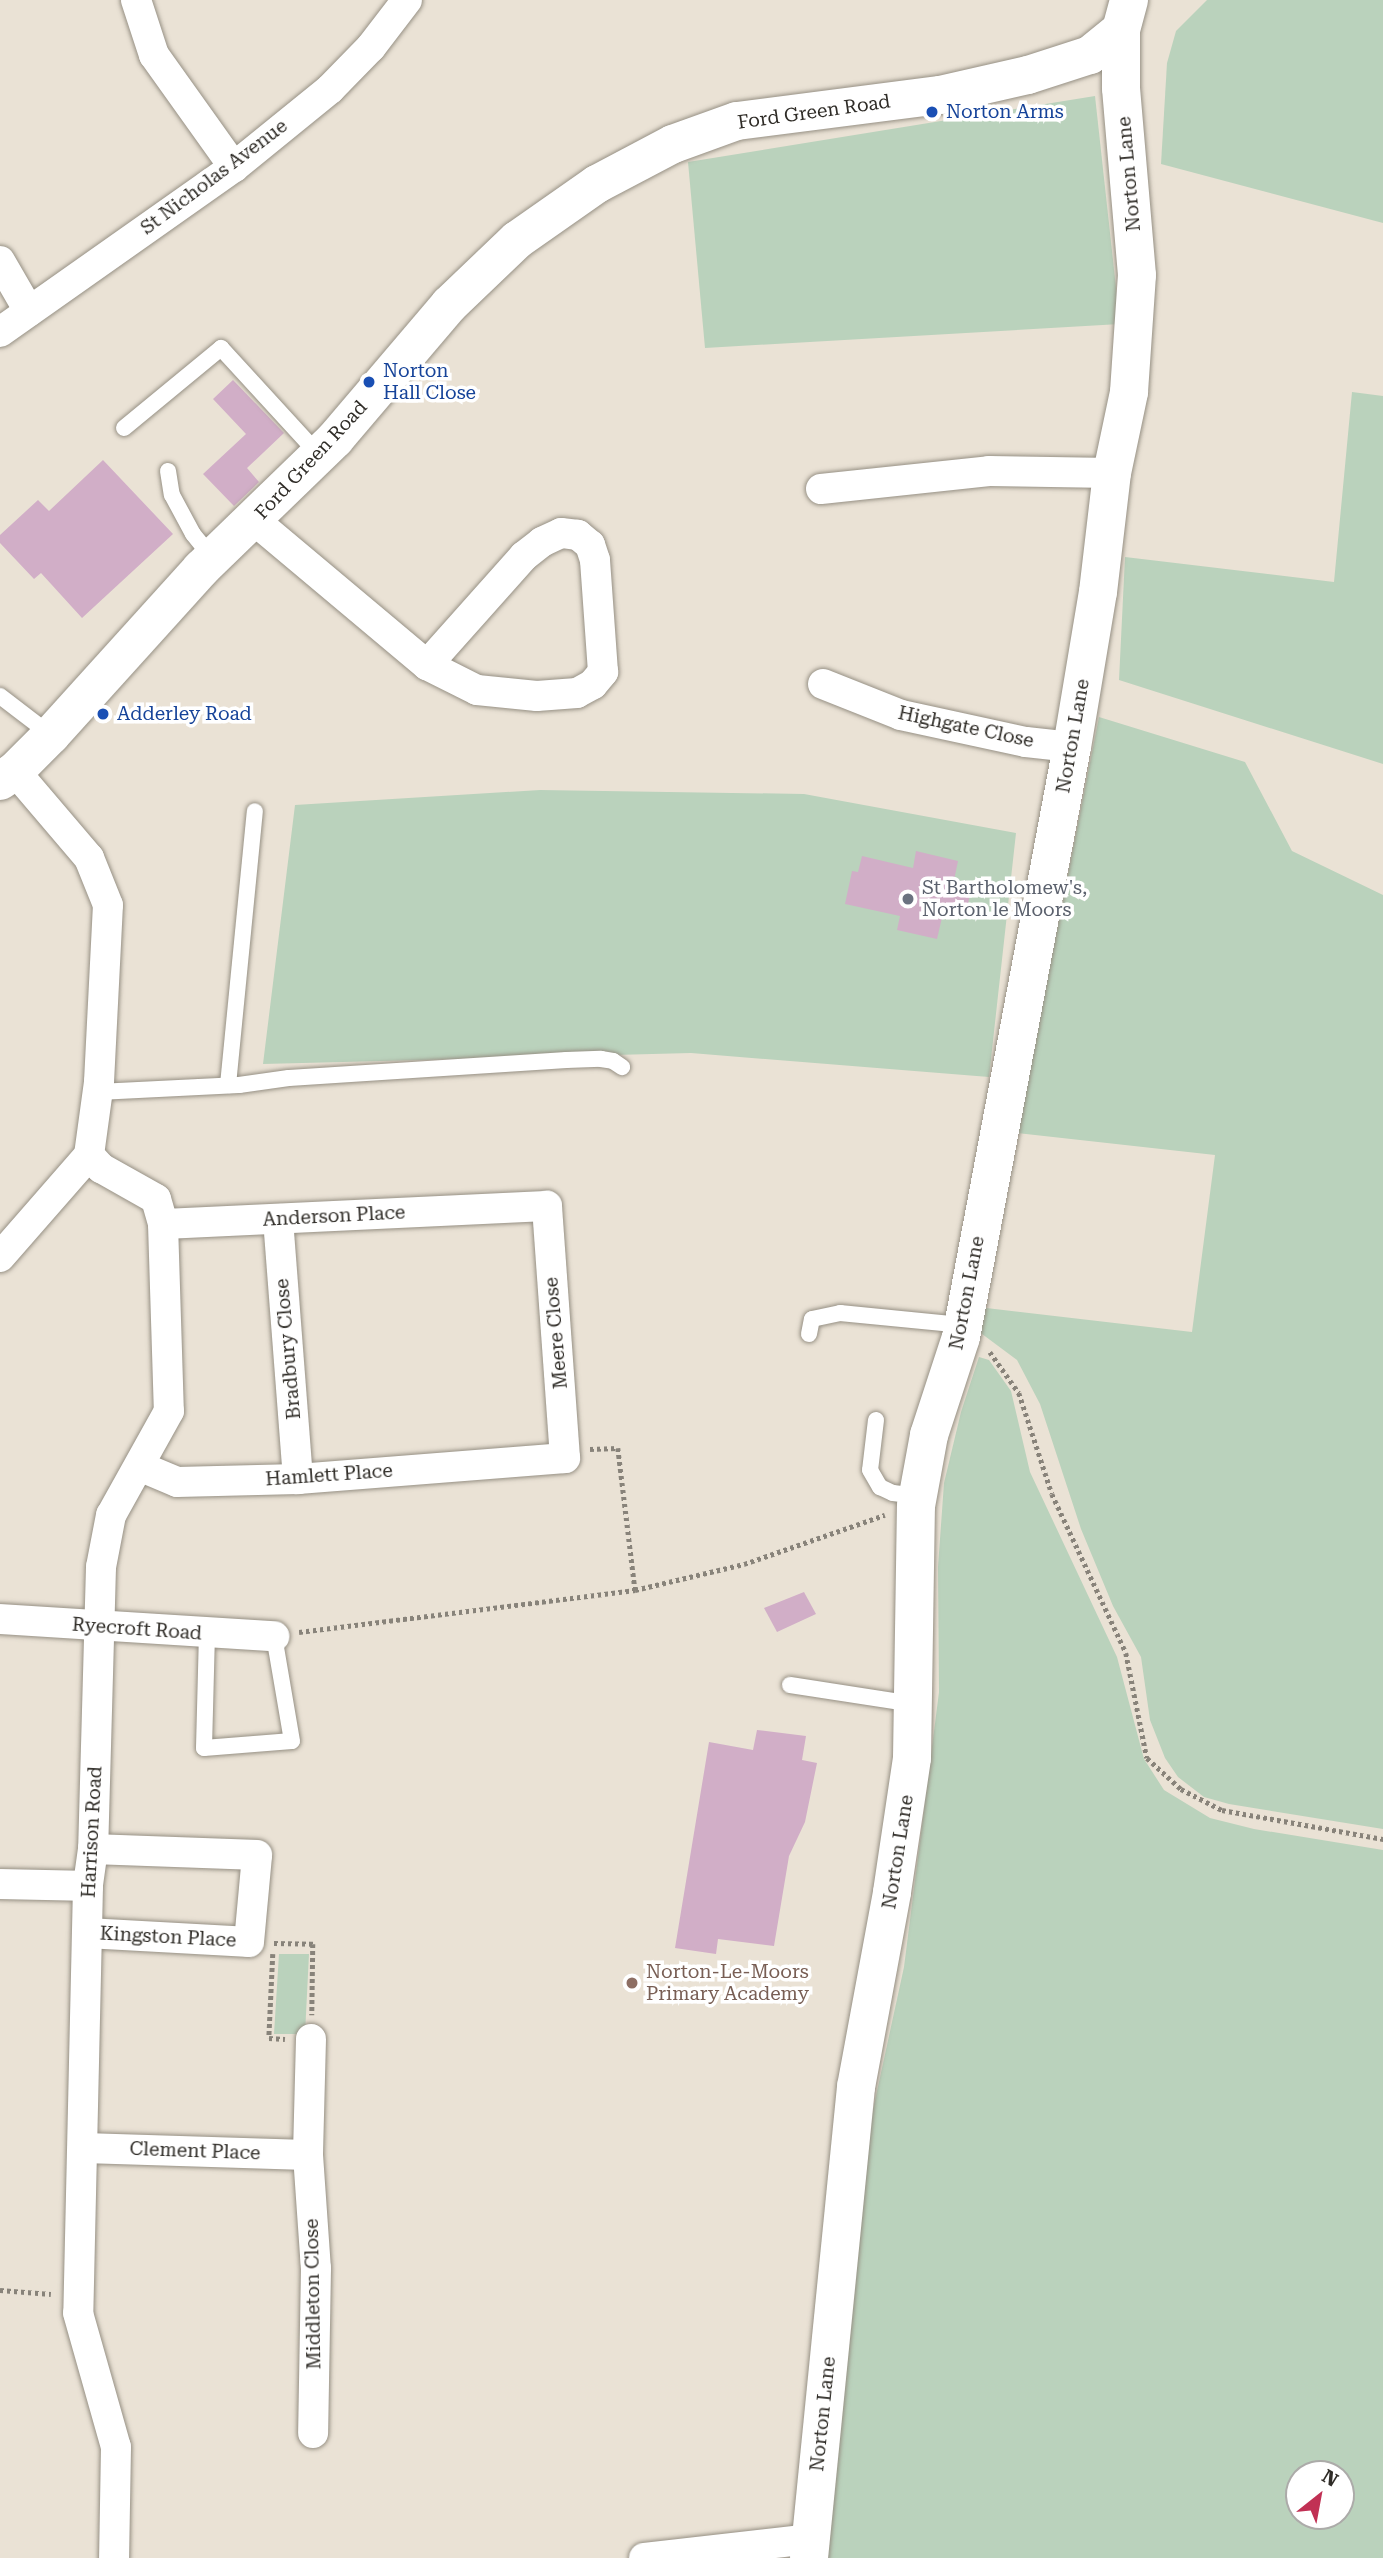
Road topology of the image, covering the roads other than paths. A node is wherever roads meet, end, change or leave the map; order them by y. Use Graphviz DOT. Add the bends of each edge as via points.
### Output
graph roads {
  1 [pos="136,0"];
  2 [pos="407,0"];
  3 [pos="1125,15"];
  4 [pos="234,166"];
  5 [pos="0,261"];
  6 [pos="29,311"];
  7 [pos="0,332"];
  8 [pos="124,428"];
  9 [pos="319,455"];
  10 [pos="168,471"];
  11 [pos="1112,473"];
  12 [pos="821,489"];
  13 [pos="254,520"];
  14 [pos="213,559"];
  15 [pos="427,665"];
  16 [pos="823,684"];
  17 [pos="0,696"];
  18 [pos="51,735"];
  19 [pos="1072,747"];
  20 [pos="7,776"];
  21 [pos="255,811"];
  22 [pos="622,1067"];
  23 [pos="228,1085"];
  24 [pos="98,1092"];
  25 [pos="89,1154"];
  26 [pos="505,1208"];
  27 [pos="278,1219"];
  28 [pos="163,1224"];
  29 [pos="0,1257"];
  30 [pos="962,1331"];
  31 [pos="809,1334"];
  32 [pos="876,1420"];
  33 [pos="521,1460"];
  34 [pos="139,1466"];
  35 [pos="298,1479"];
  36 [pos="917,1501"];
  37 [pos="0,1619"];
  38 [pos="99,1626"];
  39 [pos="207,1633"];
  40 [pos="274,1636"];
  41 [pos="790,1685"];
  42 [pos="913,1704"];
  43 [pos="93,1849"];
  44 [pos="0,1884"];
  45 [pos="88,1885"];
  46 [pos="88,1933"];
  47 [pos="311,2039"];
  48 [pos="83,2148"];
  49 [pos="308,2155"];
  50 [pos="313,2433"];
  51 [pos="810,2549"];
  52 [pos="114,2558"];
  53 [pos="644,2558"];
  1 -- 4 [label="street" via="154,55"];
  2 -- 4 [label="street, St Nicholas Avenue" via="371,47 330,89"];
  3 -- 9 [label="street, Ford Green Road" via="1090,55 1028,75 940,95 737,121 673,144 607,178 517,240 449,305"];
  3 -- 11 [label="street, Norton Lane" via="1121,88 1137,275 1129,391"];
  4 -- 6 [label="street, St Nicholas Avenue"];
  5 -- 6 [label="street"];
  6 -- 7 [label="street, St Nicholas Avenue"];
  8 -- 9 [label="lane" via="221,348"];
  9 -- 13 [label="street, Ford Green Road"];
  10 -- 14 [label="lane" via="172,495"];
  11 -- 12 [label="street" via="989,471"];
  11 -- 19 [label="street, Norton Lane"];
  13 -- 14 [label="street, Ford Green Road"];
  13 -- 15 [label="street"];
  14 -- 18 [label="street, Ford Green Road"];
  15 -- 15 [label="street" via="524,556 542,542 561,533 578,535 590,545 603,672 593,684 577,692 537,696 477,690"];
  16 -- 19 [label="street, Highgate Close" via="901,715 1026,742"];
  17 -- 18 [label="lane"];
  18 -- 20 [label="street, Ford Green Road"];
  19 -- 30 [label="street, Norton Lane"];
  20 -- 24 [label="street" via="89,858 108,905"];
  21 -- 23 [label="lane"];
  22 -- 23 [label="lane" via="613,1061 566,1060"];
  23 -- 24 [label="lane"];
  24 -- 25 [label="street"];
  25 -- 28 [label="street, Harrison Road" via="101,1168 156,1199"];
  25 -- 29 [label="street"];
  26 -- 27 [label="street, Anderson Place"];
  26 -- 33 [label="street, Meere Close" via="547,1206 565,1450 565,1458"];
  27 -- 28 [label="street, Anderson Place"];
  27 -- 35 [label="street, Bradbury Close"];
  28 -- 34 [label="street, Harrison Road" via="169,1411"];
  30 -- 31 [label="lane" via="840,1313 812,1320"];
  30 -- 36 [label="street, Norton Lane" via="929,1435"];
  32 -- 36 [label="lane" via="870,1470 880,1487"];
  33 -- 35 [label="street, Hamlett Place"];
  34 -- 35 [label="street, Hamlett Place" via="177,1482"];
  34 -- 38 [label="street, Harrison Road" via="111,1516 101,1567"];
  36 -- 42 [label="street, Norton Lane"];
  37 -- 38 [label="street, Ryecroft Road"];
  38 -- 39 [label="street, Ryecroft Road"];
  38 -- 43 [label="street, Harrison Road"];
  39 -- 40 [label="street, Ryecroft Road"];
  39 -- 40 [label="lane" via="204,1748 292,1741"];
  41 -- 42 [label="lane"];
  42 -- 51 [label="street, Norton Lane" via="910,1772 856,2087"];
  43 -- 45 [label="street, Harrison Road"];
  43 -- 46 [label="street, Kingston Place" via="257,1855 261,1943"];
  44 -- 45 [label="street"];
  45 -- 46 [label="street, Harrison Road"];
  46 -- 48 [label="street, Harrison Road"];
  47 -- 49 [label="street, Middleton Close"];
  48 -- 49 [label="street, Clement Place"];
  48 -- 52 [label="street, Harrison Road" via="78,2313 116,2447"];
  49 -- 50 [label="street, Middleton Close" via="316,2268"];
  51 -- 53 [label="street"];
}
